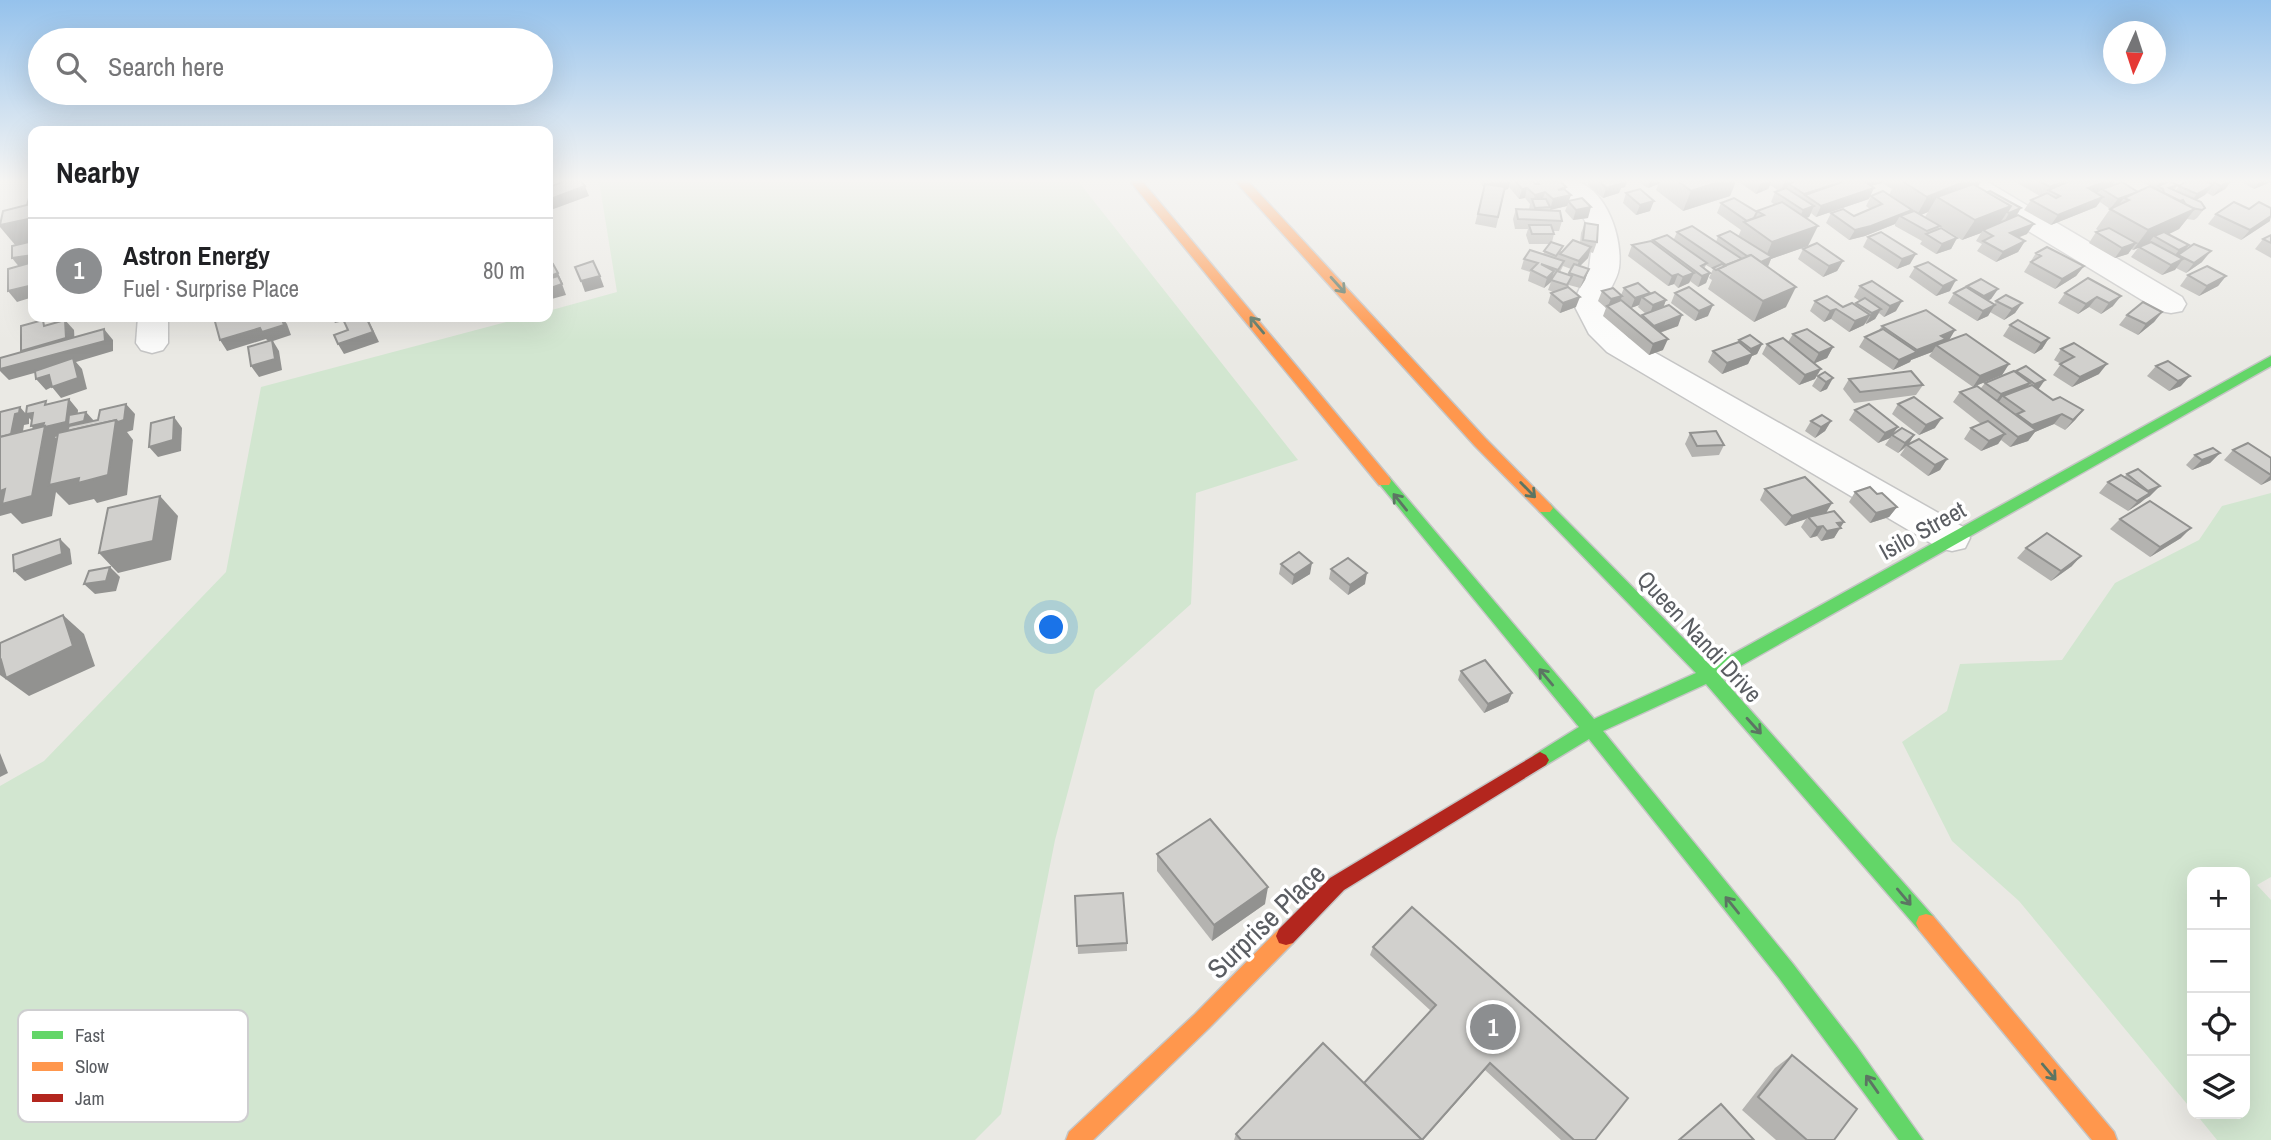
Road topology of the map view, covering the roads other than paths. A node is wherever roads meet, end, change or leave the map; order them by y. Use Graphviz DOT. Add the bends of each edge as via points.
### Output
graph roads {
  1 [pos="1180,234"];
  2 [pos="1290,234"];
  3 [pos="1602,234"];
  4 [pos="2053,234"];
  5 [pos="2171,304"];
  6 [pos="2271,360"];
  7 [pos="1952,538"];
  8 [pos="1709,675"];
  9 [pos="1590,729"];
  10 [pos="1077,1140"];
  11 [pos="1912,1140"];
  12 [pos="2106,1140"];
  9 -- 1 [label="main road, one-way"];
  2 -- 8 [label="main road, Queen Nandi Drive, one-way" via="1480,442"];
  3 -- 7 [label="street" via="1604,270 1588,303 1600,327 1618,345"];
  4 -- 5 [label="street"];
  6 -- 7 [label="main road, Isilo Street"];
  7 -- 8 [label="main road, Isilo Street"];
  8 -- 9 [label="main road, Isilo Street"];
  8 -- 12 [label="main road, Queen Nandi Drive, one-way" via="1880,867"];
  9 -- 10 [label="main road, Surprise Place" via="1337,884"];
  11 -- 9 [label="main road, one-way" via="1833,1030"];
}
